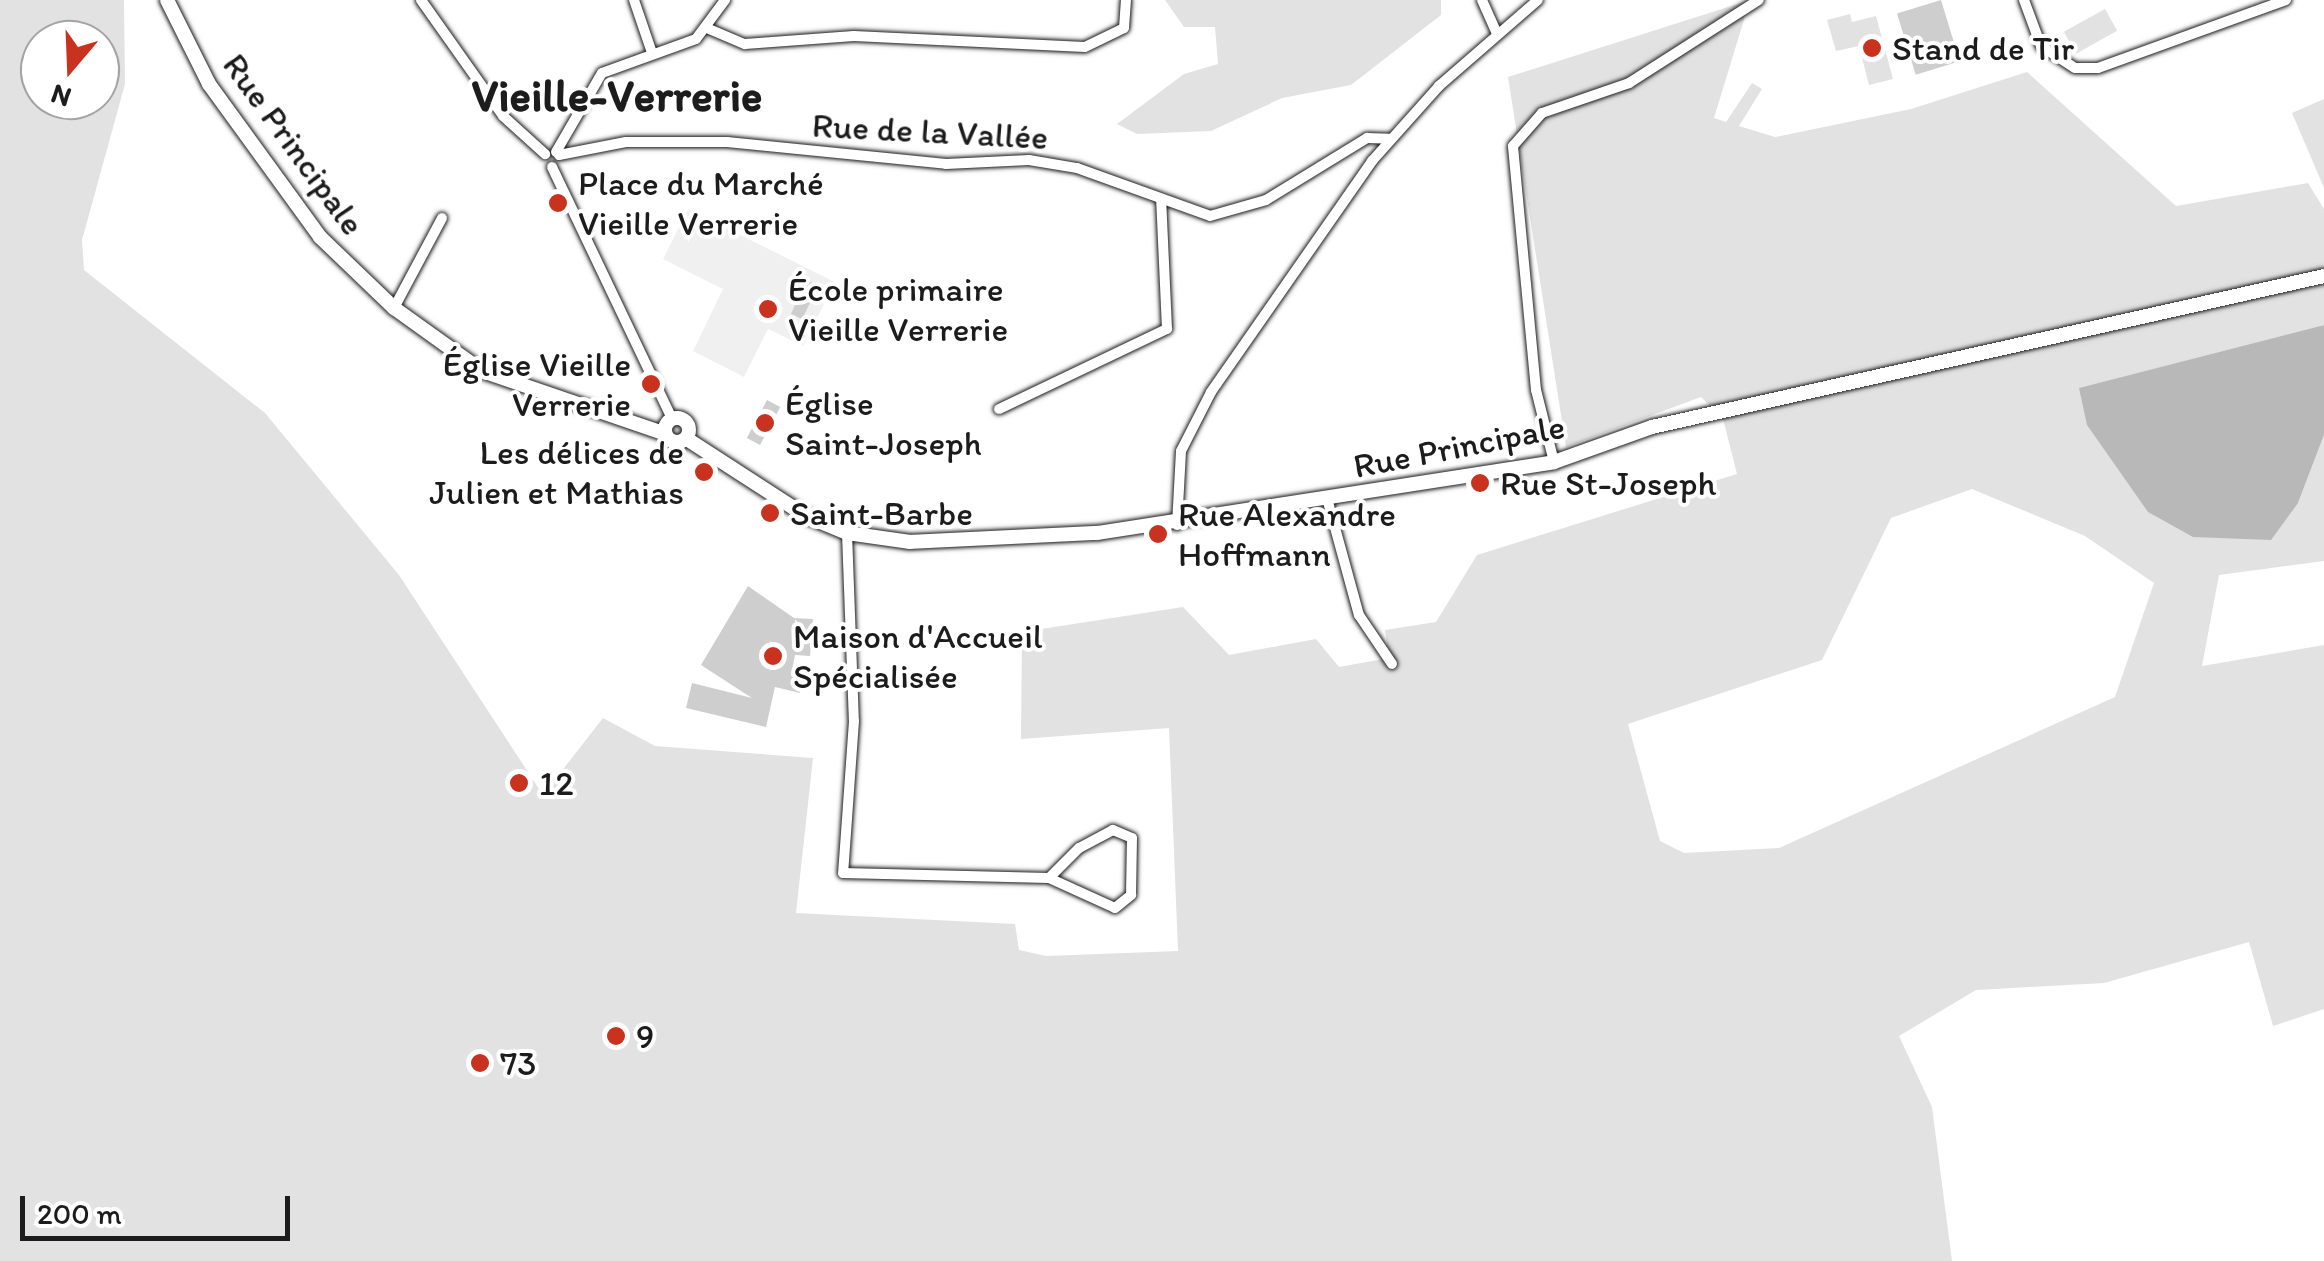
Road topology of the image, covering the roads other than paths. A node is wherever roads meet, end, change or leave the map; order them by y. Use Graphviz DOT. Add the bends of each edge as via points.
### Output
graph roads {
  1 [pos="167,0"];
  2 [pos="421,0"];
  3 [pos="634,0"];
  4 [pos="725,0"];
  5 [pos="1126,0"];
  6 [pos="1482,0"];
  7 [pos="1538,0"];
  8 [pos="1759,0"];
  9 [pos="2024,0"];
  10 [pos="2286,0"];
  11 [pos="709,28"];
  12 [pos="1497,34"];
  13 [pos="652,53"];
  14 [pos="1390,139"];
  15 [pos="553,154"];
  16 [pos="1161,199"];
  17 [pos="442,218"];
  18 [pos="2324,276"];
  19 [pos="394,308"];
  20 [pos="998,409"];
  21 [pos="669,427"];
  22 [pos="1554,462"];
  23 [pos="1328,502"];
  24 [pos="1177,524"];
  25 [pos="847,533"];
  26 [pos="1392,664"];
  27 [pos="1049,878"];
  1 -- 19 [label="street, Rue Principale" via="209,84 310,223"];
  2 -- 15 [label="street" via="504,116"];
  3 -- 13 [label="street"];
  4 -- 11 [label="street"];
  5 -- 11 [label="street" via="1124,28 1085,47 854,36 746,44"];
  6 -- 12 [label="street"];
  7 -- 12 [label="street"];
  8 -- 22 [label="street" via="1629,83 1542,114 1513,146 1536,390"];
  9 -- 10 [label="street" via="2041,46 2075,68 2098,68"];
  11 -- 13 [label="street"];
  12 -- 14 [label="street"];
  13 -- 15 [label="street" via="602,73"];
  14 -- 16 [label="street, Rue de la Vallée" via="1367,138 1232,215"];
  14 -- 24 [label="street" via="1190,425"];
  15 -- 16 [label="street, Rue de la Vallée" via="626,142 727,142 946,164 1029,160 1077,168"];
  15 -- 21 [label="street" via="552,166"];
  16 -- 20 [label="street" via="1167,329"];
  17 -- 19 [label="street"];
  18 -- 22 [label="street, Rue Principale" via="1652,428"];
  19 -- 21 [label="street, Rue Principale" via="482,371"];
  21 -- 25 [label="street, Rue Principale" via="687,423 686,438 806,516"];
  22 -- 23 [label="street, Rue Principale"];
  23 -- 24 [label="street, Rue Principale"];
  23 -- 26 [label="street" via="1359,615"];
  24 -- 25 [label="street, Rue Principale" via="956,542"];
  25 -- 27 [label="street" via="854,722 843,873"];
  27 -- 27 [label="street" via="1106,907 1126,904 1132,838 1113,830 1079,848"];
}
